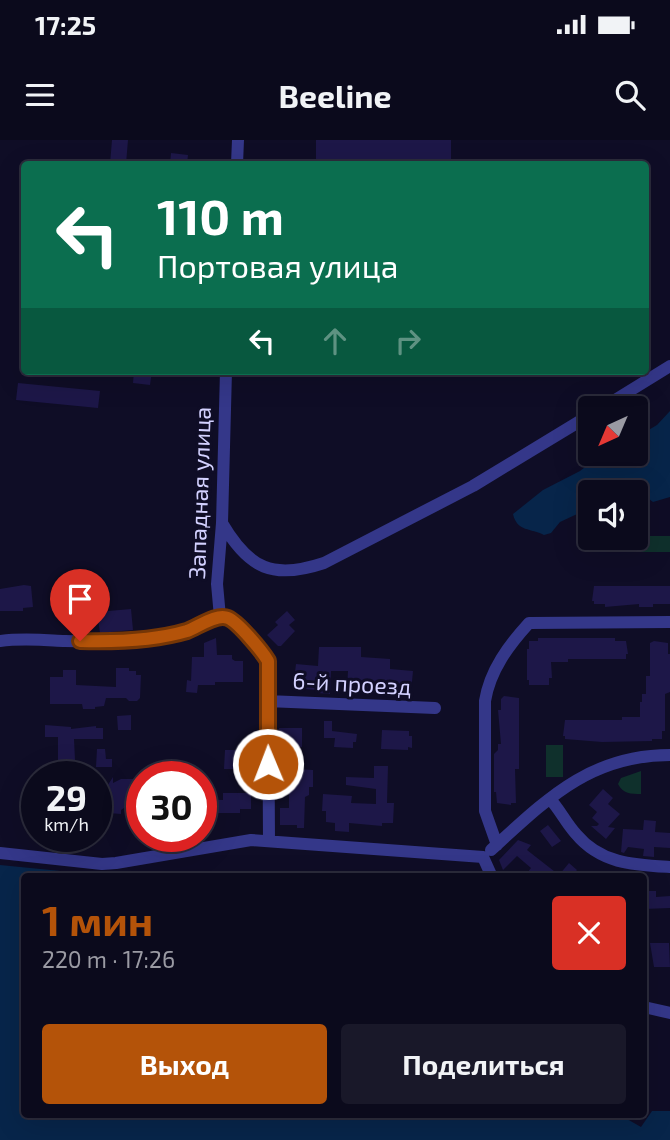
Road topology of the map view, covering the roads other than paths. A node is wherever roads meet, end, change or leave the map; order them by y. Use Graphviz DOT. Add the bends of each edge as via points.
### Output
graph roads {
  1 [pos="238,140"];
  2 [pos="237,161"];
  3 [pos="670,366"];
  4 [pos="226,375"];
  5 [pos="621,396"];
  6 [pos="578,422"];
  7 [pos="222,523"];
  8 [pos="220,617"];
  9 [pos="670,622"];
  10 [pos="0,640"];
  11 [pos="267,701"];
  12 [pos="435,708"];
  13 [pos="670,755"];
  14 [pos="550,799"];
  15 [pos="269,841"];
  16 [pos="497,845"];
  17 [pos="0,853"];
  18 [pos="483,857"];
  19 [pos="670,867"];
  20 [pos="490,873"];
  21 [pos="647,1008"];
  22 [pos="670,1013"];
  1 -- 2 [label="street"];
  3 -- 5 [label="street"];
  4 -- 7 [label="street, Западная улица"];
  6 -- 7 [label="street" via="473,486 308,568 280,571 256,565 233,543"];
  7 -- 8 [label="street, Западная улица" via="217,584"];
  8 -- 10 [label="street" via="180,633 124,642"];
  8 -- 11 [label="street" via="231,619 264,653"];
  9 -- 16 [label="street" via="529,622 507,647 485,701 485,811"];
  11 -- 12 [label="street, 6-й проезд"];
  11 -- 15 [label="street"];
  13 -- 14 [label="street" via="608,764"];
  14 -- 16 [label="street"];
  14 -- 19 [label="street" via="575,834 604,857"];
  15 -- 17 [label="street" via="251,840 109,864"];
  15 -- 18 [label="street"];
  16 -- 18 [label="street"];
  18 -- 20 [label="street"];
  21 -- 22 [label="street"];
}
